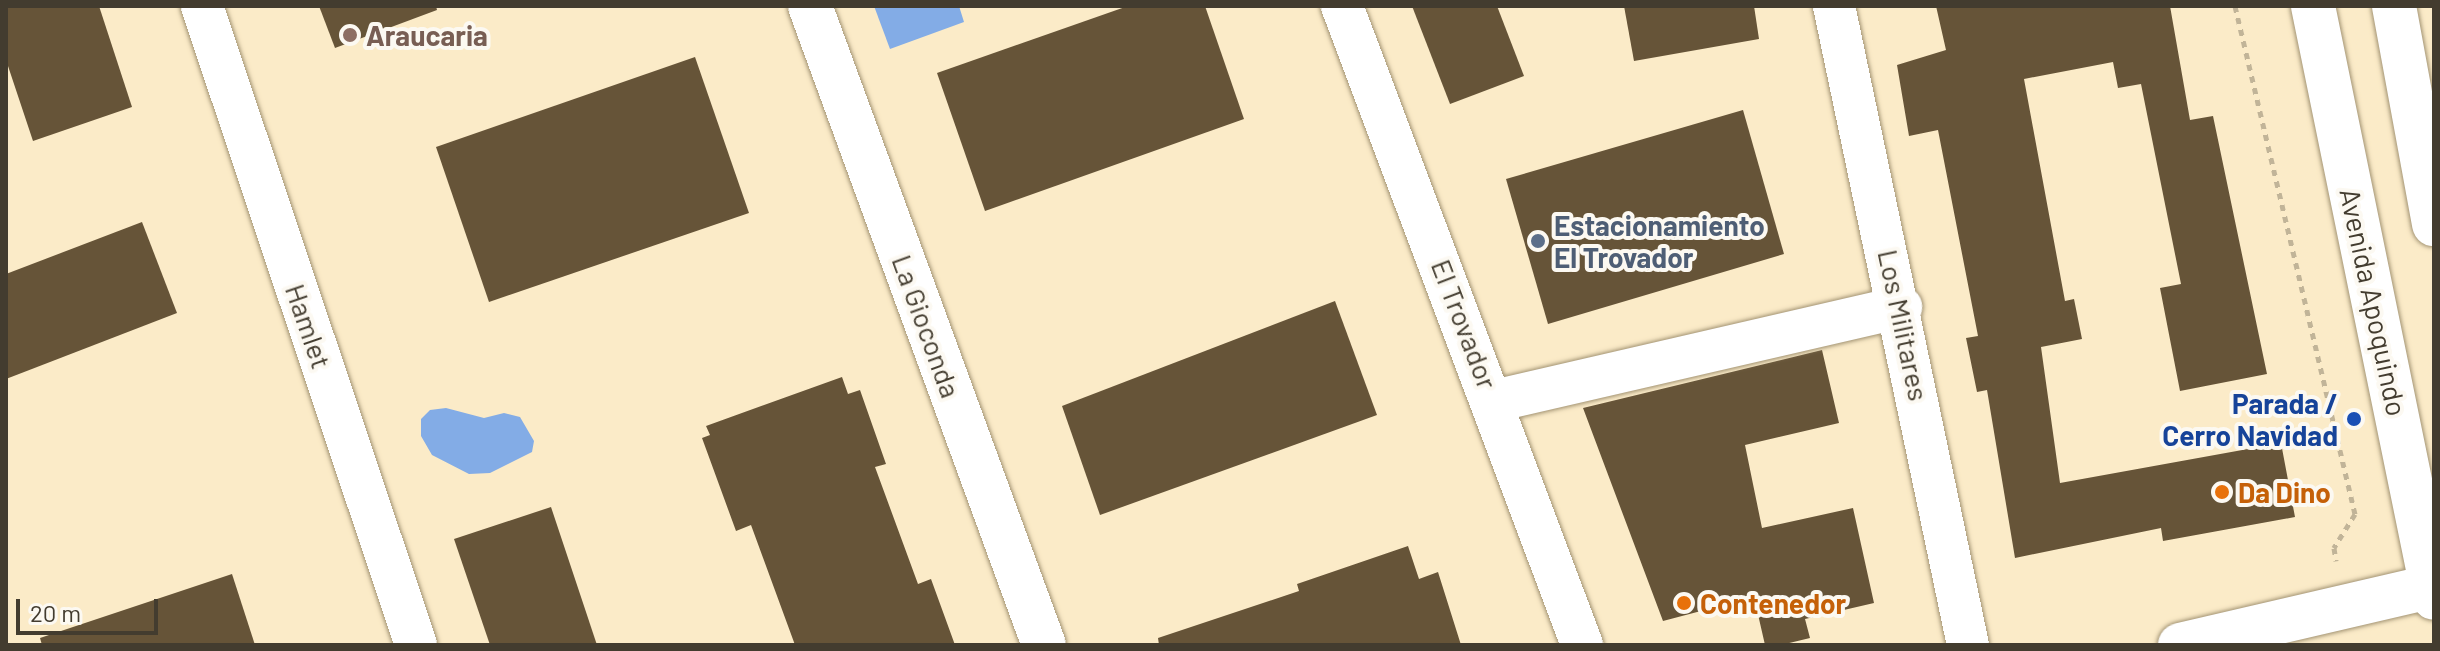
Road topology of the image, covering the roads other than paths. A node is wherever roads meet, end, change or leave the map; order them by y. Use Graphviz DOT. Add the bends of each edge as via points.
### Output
graph roads {
  1 [pos="202,6"];
  2 [pos="810,6"];
  3 [pos="1342,6"];
  4 [pos="1834,6"];
  5 [pos="2313,6"];
  6 [pos="2394,6"];
  7 [pos="2434,224"];
  8 [pos="1901,307"];
  9 [pos="1494,401"];
  10 [pos="2433,590"];
  11 [pos="416,645"];
  12 [pos="1044,645"];
  13 [pos="1582,645"];
  14 [pos="1968,645"];
  15 [pos="2180,645"];
  1 -- 11 [label="street, Hamlet"];
  2 -- 12 [label="street, La Gioconda"];
  3 -- 9 [label="street, El Trovador"];
  4 -- 8 [label="street, Los Militares"];
  5 -- 10 [label="street, Avenida Apoquindo"];
  6 -- 7 [label="street"];
  8 -- 9 [label="street"];
  8 -- 14 [label="street, Los Militares"];
  9 -- 13 [label="street, El Trovador"];
  10 -- 15 [label="street"];
}
